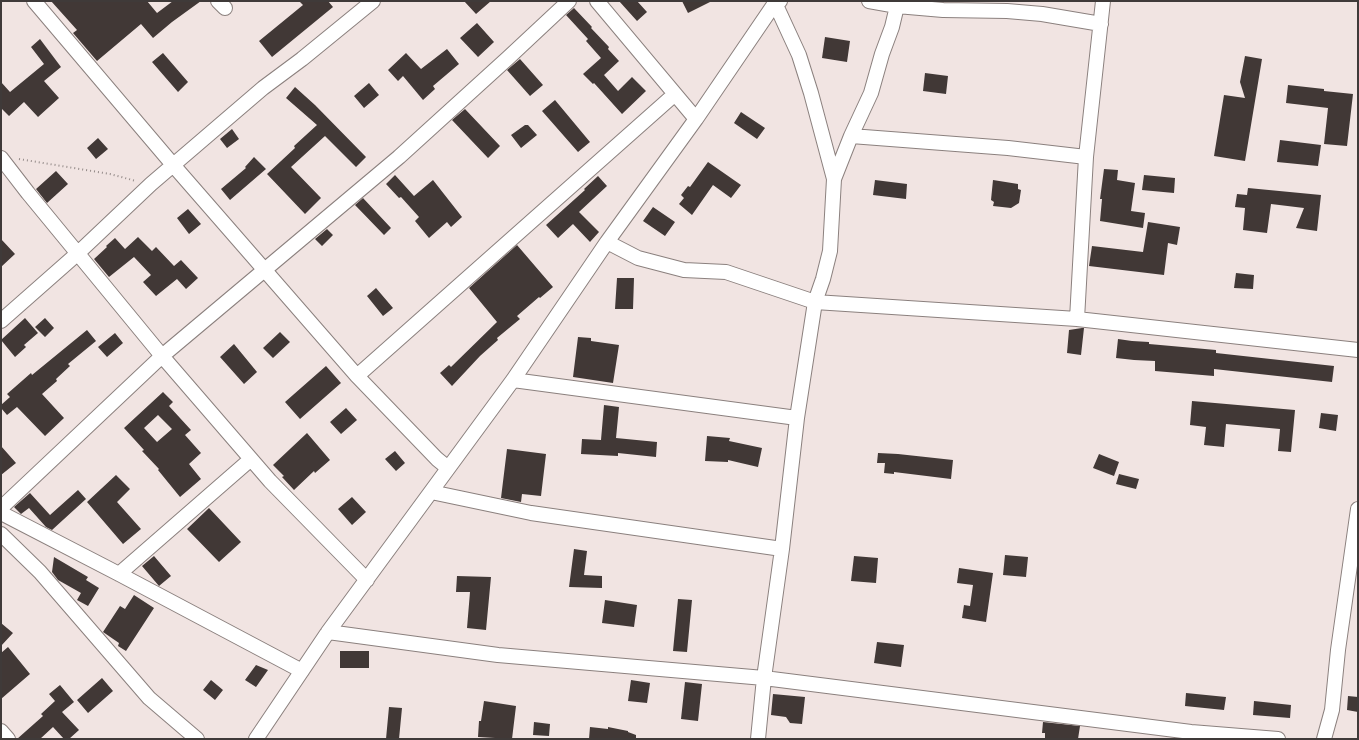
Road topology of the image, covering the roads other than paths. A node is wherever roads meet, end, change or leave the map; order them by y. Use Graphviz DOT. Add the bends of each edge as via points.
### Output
graph roads {
  1 [pos="34,1"];
  2 [pos="373,1"];
  3 [pos="568,1"];
  4 [pos="597,1"];
  5 [pos="869,1"];
  6 [pos="1104,1"];
  7 [pos="776,2"];
  8 [pos="956,5"];
  9 [pos="897,6"];
  10 [pos="1101,24"];
  11 [pos="675,94"];
  12 [pos="696,119"];
  13 [pos="851,136"];
  14 [pos="1086,156"];
  15 [pos="1,158"];
  16 [pos="174,166"];
  17 [pos="834,179"];
  18 [pos="607,242"];
  19 [pos="77,254"];
  20 [pos="265,269"];
  21 [pos="815,302"];
  22 [pos="1077,319"];
  23 [pos="1,321"];
  24 [pos="1358,350"];
  25 [pos="162,356"];
  26 [pos="357,376"];
  27 [pos="512,380"];
  28 [pos="798,418"];
  29 [pos="251,458"];
  30 [pos="448,468"];
  31 [pos="431,492"];
  32 [pos="1,508"];
  33 [pos="1358,509"];
  34 [pos="1,514"];
  35 [pos="1358,516"];
  36 [pos="1,534"];
  37 [pos="782,549"];
  38 [pos="119,574"];
  39 [pos="367,580"];
  40 [pos="328,632"];
  41 [pos="302,671"];
  42 [pos="764,678"];
  43 [pos="1,731"];
  44 [pos="1190,736"];
  45 [pos="8,739"];
  46 [pos="197,739"];
  47 [pos="256,739"];
  48 [pos="758,739"];
  49 [pos="1278,739"];
  50 [pos="1324,739"];
  1 -- 16 [label="street"];
  2 -- 16 [label="street" via="263,88"];
  3 -- 20 [label="street" via="399,157"];
  4 -- 11 [label="street"];
  5 -- 9 [label="street"];
  6 -- 10 [label="street"];
  7 -- 12 [label="street"];
  7 -- 17 [label="street" via="799,55"];
  8 -- 9 [label="street" via="943,10"];
  8 -- 10 [label="street" via="1042,14"];
  9 -- 13 [label="street" via="871,93"];
  10 -- 14 [label="street"];
  11 -- 12 [label="street"];
  11 -- 26 [label="street"];
  12 -- 18 [label="street"];
  13 -- 14 [label="street"];
  13 -- 17 [label="street"];
  14 -- 22 [label="street"];
  15 -- 19 [label="street"];
  16 -- 19 [label="street" via="151,184"];
  16 -- 20 [label="street"];
  17 -- 21 [label="street" via="830,251"];
  18 -- 21 [label="street" via="638,258 684,270 726,272"];
  18 -- 27 [label="street"];
  19 -- 23 [label="street"];
  19 -- 25 [label="street"];
  20 -- 25 [label="street"];
  20 -- 26 [label="street"];
  21 -- 22 [label="street"];
  21 -- 28 [label="street"];
  22 -- 24 [label="street"];
  25 -- 29 [label="street"];
  25 -- 32 [label="street"];
  26 -- 30 [label="street" via="437,460"];
  27 -- 28 [label="street"];
  27 -- 30 [label="street"];
  28 -- 37 [label="street"];
  29 -- 38 [label="street"];
  29 -- 39 [label="street" via="270,481"];
  30 -- 31 [label="street"];
  31 -- 37 [label="street" via="531,513"];
  31 -- 39 [label="street"];
  33 -- 35 [label="street"];
  34 -- 38 [label="street"];
  35 -- 50 [label="street" via="1338,650 1332,710"];
  36 -- 46 [label="street" via="40,572 149,698"];
  37 -- 42 [label="street"];
  38 -- 41 [label="street"];
  39 -- 40 [label="street"];
  40 -- 41 [label="street"];
  40 -- 42 [label="street" via="498,655"];
  41 -- 47 [label="street"];
  42 -- 44 [label="street"];
  42 -- 48 [label="street"];
  43 -- 45 [label="street"];
  44 -- 49 [label="street"];
}
